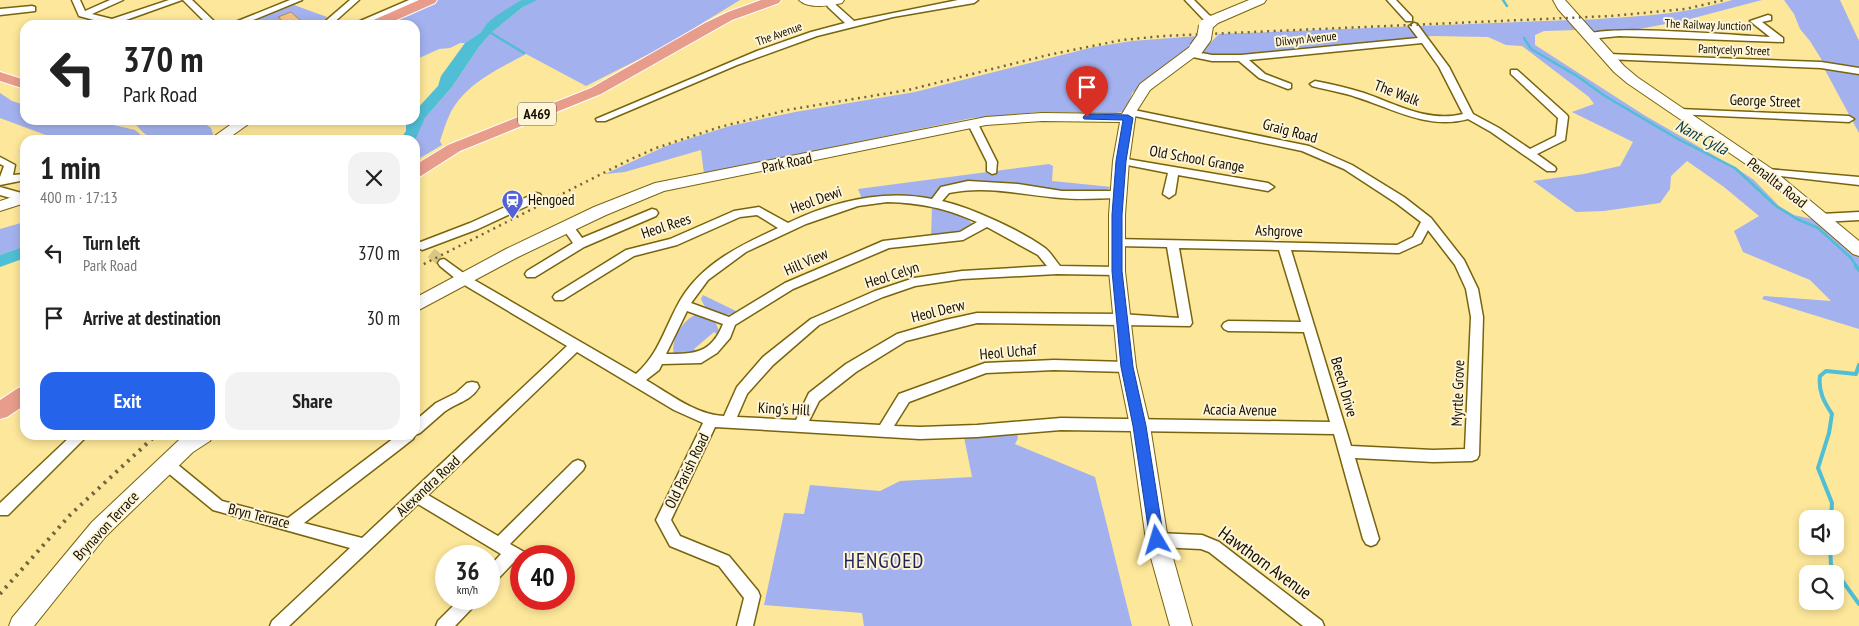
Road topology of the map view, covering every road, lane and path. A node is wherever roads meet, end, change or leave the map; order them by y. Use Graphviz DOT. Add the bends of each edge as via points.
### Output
graph roads {
  1 [pos="76,0"];
  2 [pos="119,0"];
  3 [pos="178,0"];
  4 [pos="187,0"];
  5 [pos="355,0"];
  6 [pos="417,0"];
  7 [pos="430,0"];
  8 [pos="774,0"];
  9 [pos="805,0"];
  10 [pos="832,0"];
  11 [pos="974,0"];
  12 [pos="1189,0"];
  13 [pos="1260,0"];
  14 [pos="1391,0"];
  15 [pos="1559,0"];
  16 [pos="294,1"];
  17 [pos="755,4"];
  18 [pos="28,8"];
  19 [pos="0,12"];
  20 [pos="86,14"];
  21 [pos="1744,16"];
  22 [pos="97,18"];
  23 [pos="1768,18"];
  24 [pos="94,20"];
  25 [pos="103,20"];
  26 [pos="122,20"];
  27 [pos="208,20"];
  28 [pos="246,20"];
  29 [pos="332,20"];
  30 [pos="380,20"];
  31 [pos="380,20"];
  32 [pos="1755,21"];
  33 [pos="1210,23"];
  34 [pos="853,25"];
  35 [pos="1590,36"];
  36 [pos="1424,40"];
  37 [pos="1194,51"];
  38 [pos="659,56"];
  39 [pos="1608,57"];
  40 [pos="1241,58"];
  41 [pos="1859,71"];
  42 [pos="1514,72"];
  43 [pos="0,76"];
  44 [pos="20,83"];
  45 [pos="1315,84"];
  46 [pos="1288,86"];
  47 [pos="1135,104"];
  48 [pos="1679,112"];
  49 [pos="1469,116"];
  50 [pos="601,119"];
  51 [pos="1849,120"];
  52 [pos="973,124"];
  53 [pos="239,125"];
  54 [pos="224,135"];
  55 [pos="1529,154"];
  56 [pos="0,160"];
  57 [pos="1121,161"];
  58 [pos="420,162"];
  59 [pos="420,169"];
  60 [pos="1551,169"];
  61 [pos="1174,170"];
  62 [pos="992,171"];
  63 [pos="1766,172"];
  64 [pos="20,178"];
  65 [pos="3,180"];
  66 [pos="1859,181"];
  67 [pos="1268,188"];
  68 [pos="0,191"];
  69 [pos="1119,194"];
  70 [pos="1169,194"];
  71 [pos="20,197"];
  72 [pos="536,197"];
  73 [pos="20,200"];
  74 [pos="934,203"];
  75 [pos="0,206"];
  76 [pos="652,213"];
  77 [pos="1859,216"];
  78 [pos="1822,218"];
  79 [pos="1427,221"];
  80 [pos="986,222"];
  81 [pos="567,226"];
  82 [pos="787,228"];
  83 [pos="1117,242"];
  84 [pos="1172,243"];
  85 [pos="580,244"];
  86 [pos="1284,246"];
  87 [pos="422,247"];
  88 [pos="1859,250"];
  89 [pos="444,263"];
  90 [pos="1057,270"];
  91 [pos="1117,271"];
  92 [pos="532,274"];
  93 [pos="465,280"];
  94 [pos="559,296"];
  95 [pos="420,303"];
  96 [pos="684,305"];
  97 [pos="1121,319"];
  98 [pos="730,322"];
  99 [pos="1228,326"];
  100 [pos="1309,327"];
  101 [pos="577,345"];
  102 [pos="658,360"];
  103 [pos="1127,367"];
  104 [pos="637,381"];
  105 [pos="472,387"];
  106 [pos="20,397"];
  107 [pos="0,410"];
  108 [pos="711,421"];
  109 [pos="728,422"];
  110 [pos="420,425"];
  111 [pos="800,426"];
  112 [pos="1140,426"];
  113 [pos="1339,428"];
  114 [pos="884,431"];
  115 [pos="76,440"];
  116 [pos="195,440"];
  117 [pos="402,440"];
  118 [pos="1346,452"];
  119 [pos="167,464"];
  120 [pos="578,466"];
  121 [pos="417,496"];
  122 [pos="3,510"];
  123 [pos="292,524"];
  124 [pos="1371,539"];
  125 [pos="1157,540"];
  126 [pos="364,545"];
  127 [pos="516,545"];
  128 [pos="510,551"];
  129 [pos="510,553"];
  130 [pos="500,565"];
  131 [pos="459,610"];
  132 [pos="20,626"];
  133 [pos="278,626"];
  134 [pos="444,626"];
  135 [pos="745,626"];
  136 [pos="1181,626"];
  137 [pos="1316,626"];
  1 -- 20 [label="street" via="81,12"];
  2 -- 20 [label="street"];
  3 -- 26 [label="street"];
  4 -- 27 [label="street"];
  5 -- 29 [label="street"];
  6 -- 30 [label="street"];
  7 -- 31 [label="main road"];
  8 -- 17 [label="main road, A469"];
  9 -- 10 [label="street"];
  10 -- 34 [label="street"];
  11 -- 34 [label="street, The Avenue"];
  12 -- 33 [label="street"];
  13 -- 33 [label="street"];
  14 -- 36 [label="street"];
  15 -- 35 [label="street, Penallta Road"];
  16 -- 28 [label="street"];
  17 -- 38 [label="main road, A469"];
  18 -- 19 [label="street"];
  20 -- 22 [label="street"];
  21 -- 32 [label="street"];
  22 -- 24 [label="street"];
  22 -- 25 [label="street"];
  23 -- 32 [label="street, The Railway Junction"];
  32 -- 35 [label="street, The Railway Junction" via="1780,40 1619,34"];
  33 -- 37 [label="street, bridge"];
  34 -- 50 [label="street, The Avenue" via="813,34 732,64"];
  35 -- 39 [label="street, Penallta Road"];
  36 -- 40 [label="street, Dilwyn Avenue"];
  36 -- 49 [label="street" via="1444,67"];
  37 -- 40 [label="street, Dilwyn Avenue" via="1212,58"];
  37 -- 47 [label="street"];
  38 -- 58 [label="main road, A469" via="455,141"];
  38 -- 59 [label="main road, A469" via="596,91 454,148"];
  39 -- 41 [label="street, Pantycelyn Street" via="1821,65"];
  39 -- 48 [label="street, Penallta Road" via="1632,80"];
  40 -- 46 [label="street" via="1262,76"];
  42 -- 55 [label="street" via="1563,117 1562,138"];
  43 -- 44 [label="main road"];
  45 -- 49 [label="street, The Walk" via="1361,95 1422,118 1459,120"];
  47 -- 52 [label="street, Park Road"];
  47 -- 57 [label="street"];
  47 -- 79 [label="street, Graig Road" via="1305,148 1348,167"];
  48 -- 51 [label="street, George Street"];
  48 -- 63 [label="street, Penallta Road"];
  49 -- 55 [label="street"];
  52 -- 62 [label="street" via="992,162"];
  52 -- 81 [label="street, Park Road" via="660,188"];
  53 -- 54 [label="street"];
  55 -- 60 [label="street"];
  56 -- 65 [label="street" via="10,165"];
  57 -- 61 [label="street, Old School Grange"];
  57 -- 69 [label="street"];
  61 -- 67 [label="street, Old School Grange"];
  61 -- 70 [label="street"];
  63 -- 66 [label="street"];
  63 -- 78 [label="street, Penallta Road"];
  64 -- 65 [label="street"];
  68 -- 71 [label="street"];
  69 -- 74 [label="street" via="1062,195 968,185 945,190"];
  69 -- 83 [label="street"];
  72 -- 87 [label="street"];
  73 -- 75 [label="street"];
  74 -- 80 [label="street, Heol Dewi"];
  74 -- 82 [label="street, Heol Dewi" via="887,198 858,202"];
  76 -- 85 [label="street"];
  77 -- 78 [label="street"];
  78 -- 88 [label="street, Penallta Road"];
  79 -- 86 [label="street, Ashgrove" via="1417,240 1399,249"];
  79 -- 118 [label="street, Myrtle Grove" via="1460,263 1476,308 1472,455"];
  80 -- 90 [label="street, Heol Dewi" via="1042,252"];
  80 -- 98 [label="street, Hill View" via="963,236 887,244 789,286"];
  81 -- 85 [label="street"];
  81 -- 93 [label="street, Park Road"];
  82 -- 94 [label="street, Heol Rees" via="759,212 738,214 673,242 630,253"];
  82 -- 96 [label="street, Heol Dewi" via="742,249 704,277"];
  83 -- 84 [label="street, Ashgrove"];
  83 -- 91 [label="street"];
  84 -- 86 [label="street, Ashgrove"];
  84 -- 97 [label="street, Heol Derw" via="1186,323"];
  85 -- 92 [label="street"];
  86 -- 100 [label="street, Beech Drive"];
  89 -- 93 [label="street, King's Hill"];
  90 -- 91 [label="street, Heol Celyn"];
  90 -- 109 [label="street, Heol Celyn" via="962,275 914,282 815,322 768,360 742,391"];
  91 -- 97 [label="street"];
  93 -- 95 [label="street"];
  93 -- 101 [label="street, King's Hill"];
  96 -- 98 [label="street"];
  96 -- 102 [label="street, Heol Dewi"];
  97 -- 103 [label="street"];
  97 -- 111 [label="street, Heol Derw" via="977,318 902,337 851,368 814,397"];
  98 -- 102 [label="street, Hill View" via="725,335 712,350 696,359"];
  99 -- 100 [label="street"];
  100 -- 113 [label="street, Beech Drive"];
  101 -- 104 [label="street, King's Hill"];
  101 -- 121 [label="street, Alexandra Road"];
  102 -- 104 [label="street, Heol Dewi"];
  103 -- 112 [label="street"];
  103 -- 114 [label="street, Heol Uchaf" via="1054,365 985,368 904,398"];
  104 -- 108 [label="street, King's Hill"];
  105 -- 110 [label="street"];
  106 -- 107 [label="main road"];
  108 -- 109 [label="street, King's Hill"];
  108 -- 135 [label="street, Old Parish Road" via="663,520 676,541 724,561 752,596"];
  109 -- 111 [label="street, King's Hill"];
  111 -- 114 [label="street, King's Hill"];
  112 -- 113 [label="street, Acacia Avenue"];
  112 -- 114 [label="street, King's Hill" via="1061,424 977,431"];
  112 -- 125 [label="street"];
  113 -- 118 [label="street, Beech Drive"];
  115 -- 122 [label="street"];
  116 -- 119 [label="street, Brynavon Terrace"];
  117 -- 123 [label="street"];
  118 -- 124 [label="street, Beech Drive"];
  119 -- 123 [label="street, Bryn Terrace" via="218,506"];
  119 -- 132 [label="street, Brynavon Terrace" via="99,529"];
  120 -- 127 [label="street"];
  121 -- 126 [label="street, Alexandra Road"];
  121 -- 128 [label="street"];
  123 -- 126 [label="street, Bryn Terrace"];
  125 -- 136 [label="street"];
  125 -- 137 [label="street, Hawthorn Avenue" via="1202,542 1214,547"];
  126 -- 133 [label="street, Alexandra Road"];
  129 -- 130 [label="street"];
  131 -- 134 [label="street"];
}
